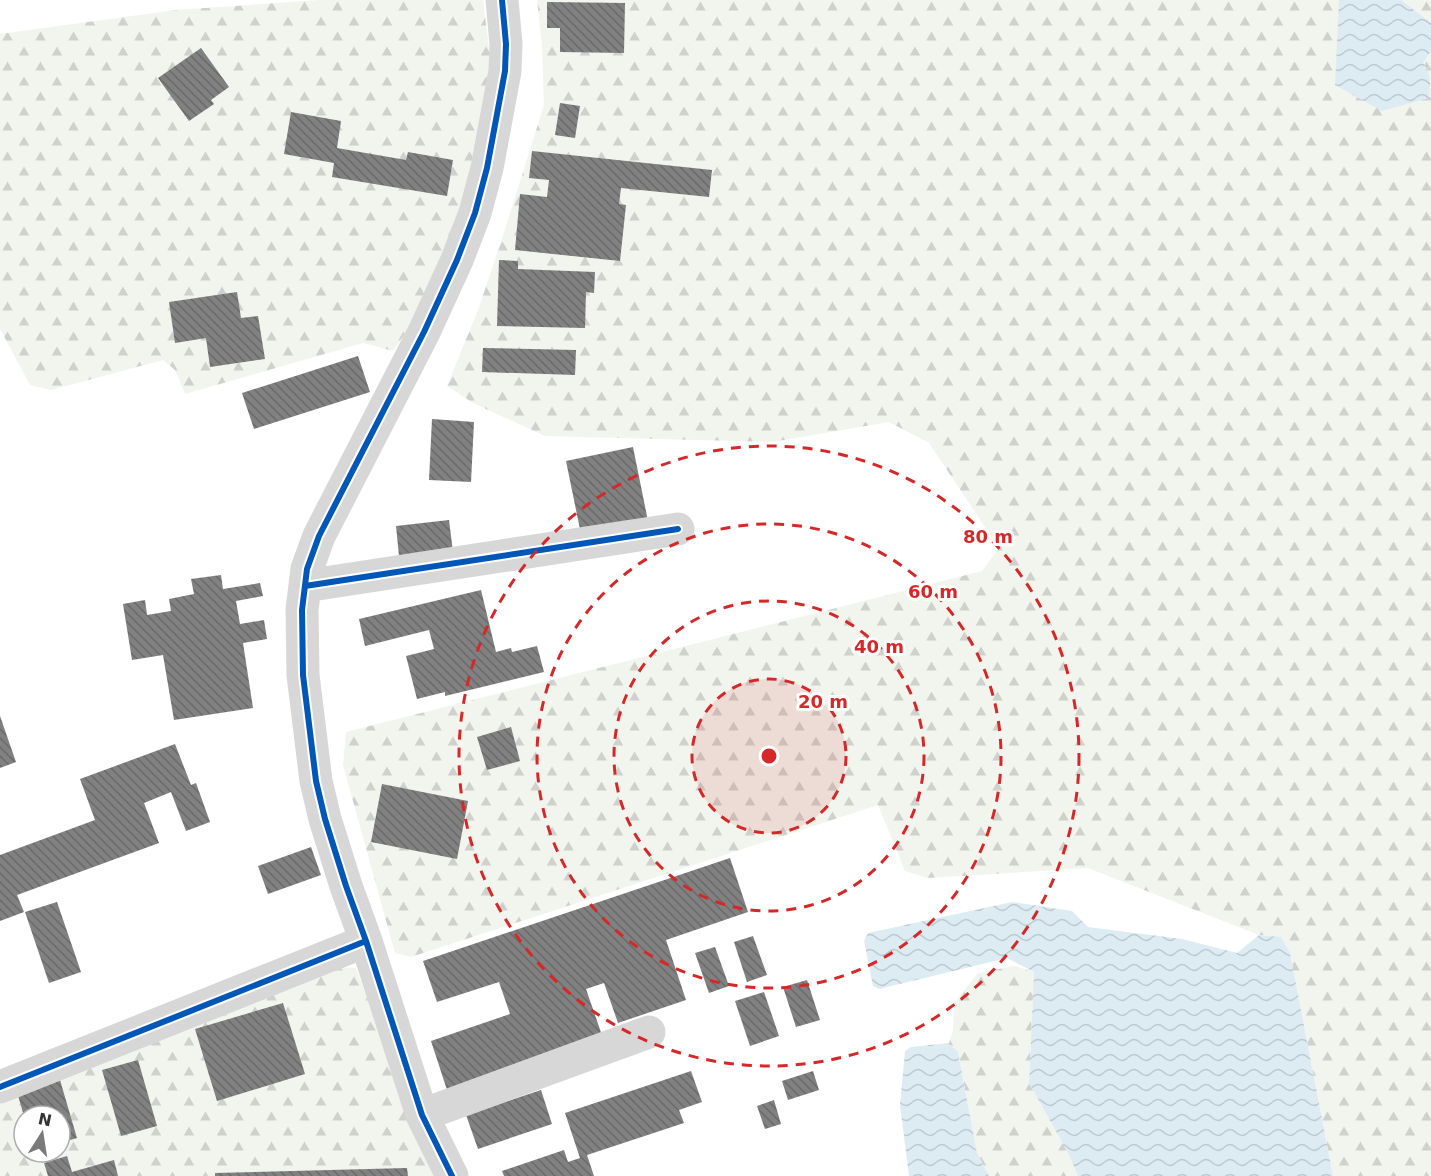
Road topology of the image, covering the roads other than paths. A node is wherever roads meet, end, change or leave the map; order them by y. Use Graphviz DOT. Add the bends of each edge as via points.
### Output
graph roads {
  1 [pos="502,0"];
  2 [pos="678,529"];
  3 [pos="305,586"];
  4 [pos="366,941"];
  5 [pos="649,1032"];
  6 [pos="0,1087"];
  7 [pos="422,1114"];
  8 [pos="452,1176"];
  1 -- 3 [label="street" via="505,71 475,213 424,332 320,536"];
  2 -- 3 [label="street"];
  3 -- 4 [label="street" via="303,675 316,781 328,830"];
  4 -- 6 [label="street"];
  4 -- 7 [label="street"];
  5 -- 7 [label="street"];
  7 -- 8 [label="street"];
}
